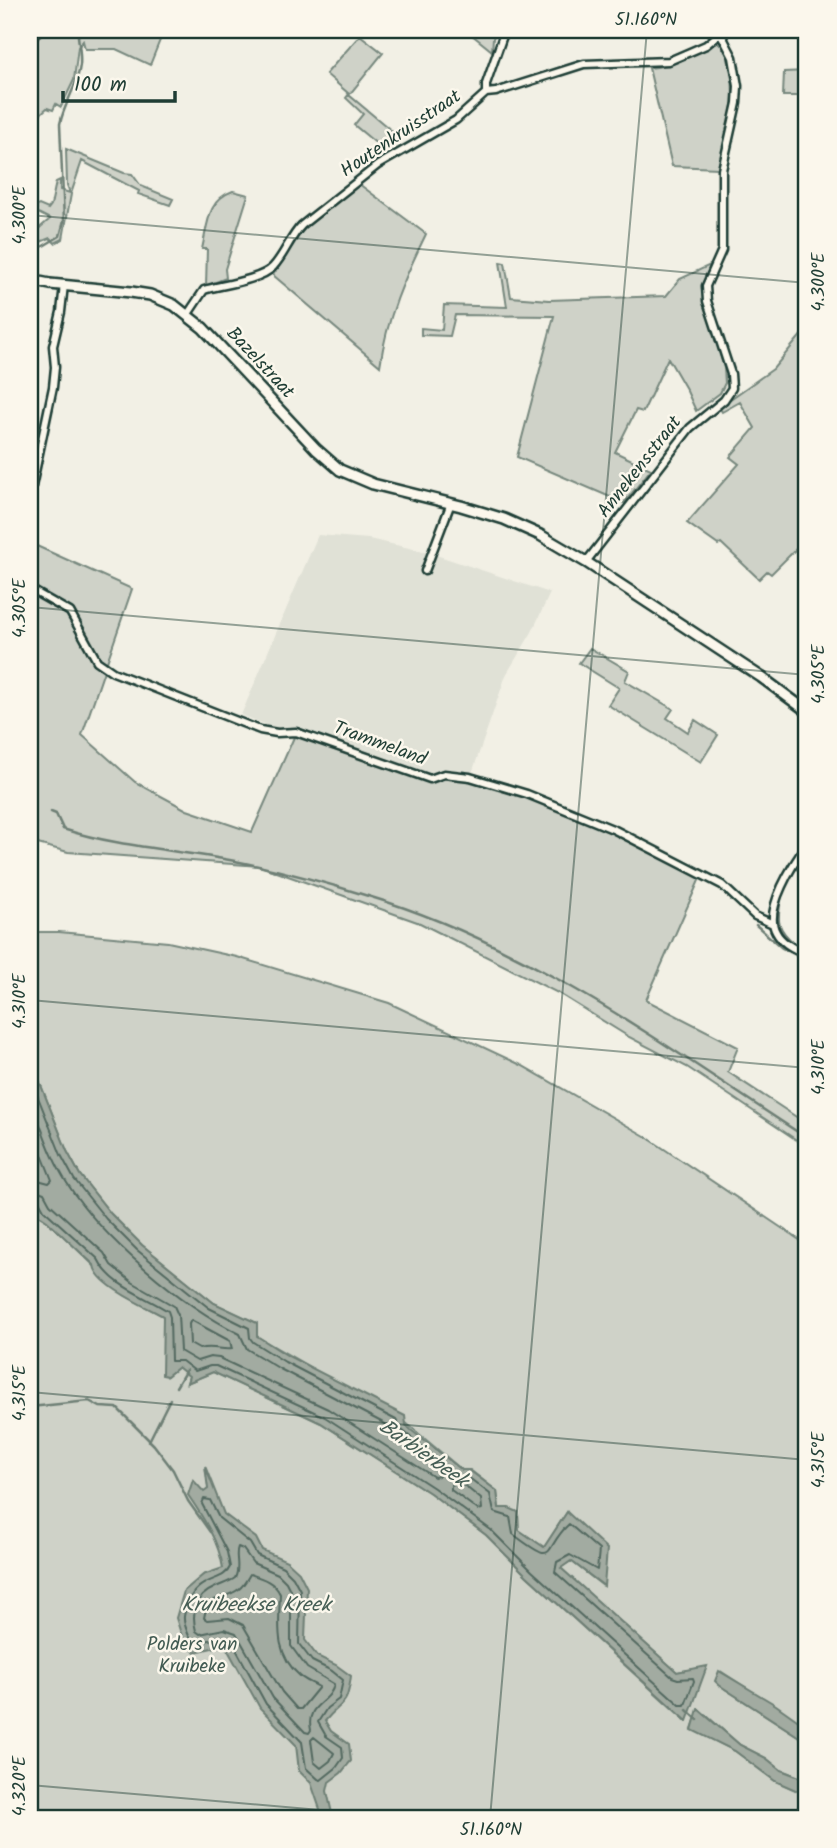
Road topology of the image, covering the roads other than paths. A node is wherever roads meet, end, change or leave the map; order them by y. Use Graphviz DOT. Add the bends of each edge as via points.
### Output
graph roads {
  1 [pos="37,30"];
  2 [pos="505,30"];
  3 [pos="722,32"];
  4 [pos="30,41"];
  5 [pos="486,93"];
  6 [pos="30,280"];
  7 [pos="64,285"];
  8 [pos="188,314"];
  9 [pos="30,496"];
  10 [pos="451,503"];
  11 [pos="586,562"];
  12 [pos="425,570"];
  13 [pos="30,589"];
  14 [pos="807,711"];
  15 [pos="807,845"];
  16 [pos="773,924"];
  17 [pos="807,955"];
  1 -- 4 [label="street"];
  2 -- 5 [label="street, Houtenkruisstraat"];
  3 -- 5 [label="street" via="706,45 669,61 584,64"];
  3 -- 11 [label="street, Annekensstraat" via="733,57 737,103 722,170 722,250 706,286 732,388 690,428"];
  5 -- 8 [label="street, Houtenkruisstraat" via="456,120 378,165 302,225 264,274 204,290"];
  6 -- 7 [label="main road, Bazelstraat"];
  7 -- 8 [label="main road, Bazelstraat" via="150,295"];
  7 -- 9 [label="street" via="53,346 53,387"];
  8 -- 10 [label="main road, Bazelstraat" via="340,470 373,484"];
  10 -- 11 [label="main road, Bazelstraat" via="504,519"];
  10 -- 12 [label="street"];
  11 -- 14 [label="main road, Bazelstraat"];
  13 -- 16 [label="street, Trammeland" via="70,612 97,661 113,672 260,730 296,732 430,779 444,774 470,777 527,794 615,830 711,878 760,920"];
  15 -- 16 [label="street" via="785,876"];
  16 -- 17 [label="street, Trammeland" via="784,942"];
}
